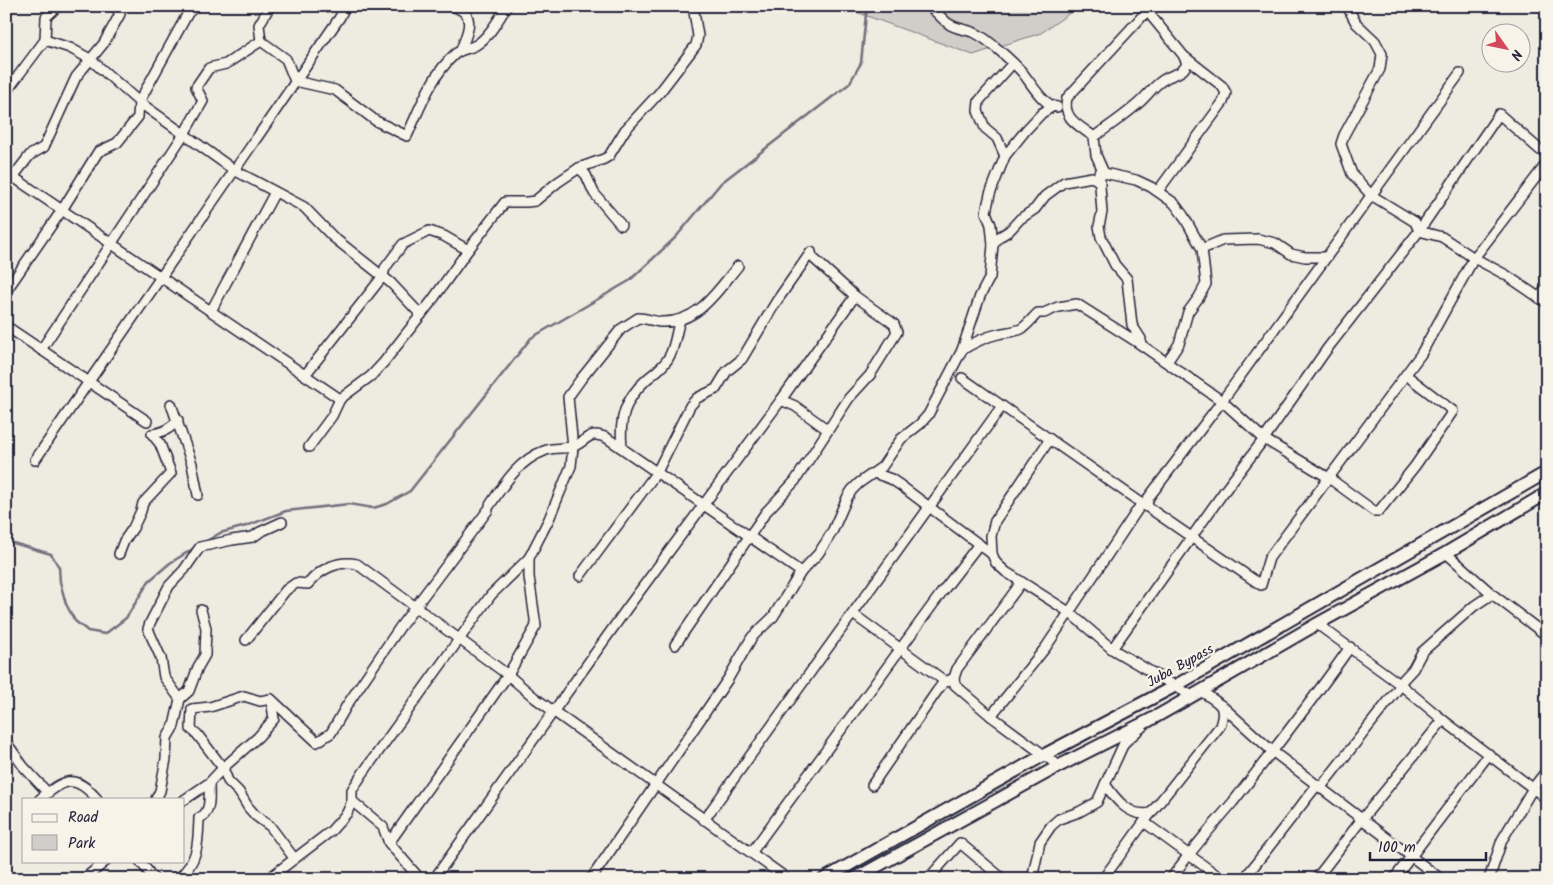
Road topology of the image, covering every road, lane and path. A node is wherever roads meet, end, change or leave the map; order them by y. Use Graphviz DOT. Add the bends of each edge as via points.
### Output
graph roads {
  1 [pos="58,6"];
  2 [pos="128,6"];
  3 [pos="196,6"];
  4 [pos="270,6"];
  5 [pos="345,6"];
  6 [pos="453,6"];
  7 [pos="507,6"];
  8 [pos="693,6"];
  9 [pos="928,6"];
  10 [pos="1347,6"];
  11 [pos="1145,8"];
  12 [pos="117,10"];
  13 [pos="45,40"];
  14 [pos="261,41"];
  15 [pos="461,50"];
  16 [pos="1183,55"];
  17 [pos="90,59"];
  18 [pos="1013,63"];
  19 [pos="1460,72"];
  20 [pos="295,81"];
  21 [pos="6,92"];
  22 [pos="139,102"];
  23 [pos="1052,107"];
  24 [pos="1064,108"];
  25 [pos="184,134"];
  26 [pos="1094,137"];
  27 [pos="1547,152"];
  28 [pos="1005,156"];
  29 [pos="1547,163"];
  30 [pos="579,168"];
  31 [pos="234,170"];
  32 [pos="1104,172"];
  33 [pos="9,176"];
  34 [pos="1100,182"];
  35 [pos="1158,191"];
  36 [pos="275,192"];
  37 [pos="1371,195"];
  38 [pos="62,210"];
  39 [pos="621,225"];
  40 [pos="1419,231"];
  41 [pos="112,244"];
  42 [pos="993,245"];
  43 [pos="1202,249"];
  44 [pos="468,250"];
  45 [pos="1326,257"];
  46 [pos="1474,258"];
  47 [pos="738,266"];
  48 [pos="383,276"];
  49 [pos="160,277"];
  50 [pos="1547,287"];
  51 [pos="6,291"];
  52 [pos="855,296"];
  53 [pos="1543,300"];
  54 [pos="211,311"];
  55 [pos="421,314"];
  56 [pos="680,320"];
  57 [pos="6,326"];
  58 [pos="1140,344"];
  59 [pos="41,350"];
  60 [pos="962,350"];
  61 [pos="1167,362"];
  62 [pos="1406,375"];
  63 [pos="305,376"];
  64 [pos="962,378"];
  65 [pos="88,382"];
  66 [pos="340,399"];
  67 [pos="781,400"];
  68 [pos="1222,401"];
  69 [pos="171,404"];
  70 [pos="1002,406"];
  71 [pos="178,420"];
  72 [pos="147,421"];
  73 [pos="621,422"];
  74 [pos="828,430"];
  75 [pos="600,435"];
  76 [pos="1050,439"];
  77 [pos="1264,439"];
  78 [pos="573,446"];
  79 [pos="310,447"];
  80 [pos="622,448"];
  81 [pos="35,460"];
  82 [pos="657,472"];
  83 [pos="1547,472"];
  84 [pos="874,474"];
  85 [pos="1329,478"];
  86 [pos="1547,493"];
  87 [pos="198,495"];
  88 [pos="704,505"];
  89 [pos="1144,507"];
  90 [pos="930,509"];
  91 [pos="282,522"];
  92 [pos="750,536"];
  93 [pos="979,544"];
  94 [pos="1446,553"];
  95 [pos="119,554"];
  96 [pos="992,554"];
  97 [pos="528,558"];
  98 [pos="800,572"];
  99 [pos="580,576"];
  100 [pos="1021,582"];
  101 [pos="1492,594"];
  102 [pos="414,607"];
  103 [pos="201,610"];
  104 [pos="1069,612"];
  105 [pos="853,614"];
  106 [pos="1317,624"];
  107 [pos="1547,636"];
  108 [pos="246,640"];
  109 [pos="459,640"];
  110 [pos="675,645"];
  111 [pos="1350,647"];
  112 [pos="902,649"];
  113 [pos="1112,649"];
  114 [pos="508,675"];
  115 [pos="950,680"];
  116 [pos="1400,684"];
  117 [pos="1175,686"];
  118 [pos="189,691"];
  119 [pos="1197,694"];
  120 [pos="180,698"];
  121 [pos="271,699"];
  122 [pos="1221,705"];
  123 [pos="192,709"];
  124 [pos="554,711"];
  125 [pos="991,716"];
  126 [pos="1150,720"];
  127 [pos="1443,720"];
  128 [pos="6,742"];
  129 [pos="1272,751"];
  130 [pos="1489,754"];
  131 [pos="1044,755"];
  132 [pos="1059,766"];
  133 [pos="223,768"];
  134 [pos="1547,770"];
  135 [pos="209,783"];
  136 [pos="1105,784"];
  137 [pos="655,785"];
  138 [pos="872,785"];
  139 [pos="1319,786"];
  140 [pos="1533,788"];
  141 [pos="47,792"];
  142 [pos="41,798"];
  143 [pos="96,798"];
  144 [pos="156,798"];
  145 [pos="185,799"];
  146 [pos="1547,799"];
  147 [pos="352,802"];
  148 [pos="1151,813"];
  149 [pos="1362,819"];
  150 [pos="704,820"];
  151 [pos="1144,822"];
  152 [pos="389,843"];
  153 [pos="751,854"];
  154 [pos="1188,854"];
  155 [pos="1411,856"];
  156 [pos="294,858"];
  157 [pos="105,862"];
  158 [pos="142,862"];
  159 [pos="782,875"];
  160 [pos="84,879"];
  161 [pos="154,879"];
  162 [pos="178,879"];
  163 [pos="268,879"];
  164 [pos="420,879"];
  165 [pos="434,879"];
  166 [pos="591,879"];
  167 [pos="824,879"];
  168 [pos="854,879"];
  169 [pos="928,879"];
  170 [pos="1003,879"];
  171 [pos="1032,879"];
  172 [pos="1102,879"];
  173 [pos="1172,879"];
  174 [pos="1222,879"];
  175 [pos="1244,879"];
  176 [pos="1316,879"];
  177 [pos="1394,879"];
  178 [pos="1441,879"];
  179 [pos="1489,879"];
  1 -- 13 [label="street" via="46,17"];
  2 -- 12 [label="street"];
  3 -- 22 [label="street" via="188,14"];
  4 -- 14 [label="street" via="259,25"];
  5 -- 20 [label="street"];
  6 -- 15 [label="street" via="465,13 468,19"];
  7 -- 15 [label="street" via="484,39"];
  8 -- 30 [label="street" via="698,36 696,44 660,92 625,130 609,156"];
  9 -- 18 [label="street" via="949,24 976,33"];
  10 -- 37 [label="street" via="1356,23 1375,41 1382,54 1380,69 1342,144 1352,174"];
  11 -- 16 [label="street"];
  11 -- 24 [label="street" via="1067,98"];
  12 -- 17 [label="street" via="104,43"];
  13 -- 17 [label="street"];
  13 -- 21 [label="street"];
  14 -- 20 [label="street" via="286,58"];
  14 -- 25 [label="street" via="226,64 209,68 196,87 203,101"];
  15 -- 20 [label="street" via="432,82 407,136 376,121 335,90"];
  16 -- 26 [label="street" via="1187,63 1185,69 1154,86 1144,99"];
  16 -- 35 [label="street" via="1222,86 1226,94"];
  17 -- 22 [label="street"];
  17 -- 33 [label="street" via="76,77 44,147 30,155"];
  18 -- 23 [label="street"];
  18 -- 28 [label="street" via="979,100 978,111 985,128 997,138"];
  19 -- 37 [label="street"];
  20 -- 31 [label="street"];
  22 -- 25 [label="street"];
  22 -- 38 [label="street" via="138,117 117,143 98,152"];
  23 -- 24 [label="street"];
  23 -- 28 [label="street" via="1031,124"];
  24 -- 26 [label="street" via="1068,117"];
  25 -- 31 [label="street"];
  25 -- 41 [label="street"];
  26 -- 32 [label="street" via="1096,155"];
  27 -- 40 [label="street" via="1540,150 1499,114"];
  28 -- 42 [label="street" via="986,212"];
  29 -- 46 [label="street"];
  30 -- 39 [label="street" via="594,193"];
  30 -- 44 [label="street" via="535,201 505,202"];
  31 -- 36 [label="street"];
  31 -- 49 [label="street"];
  32 -- 34 [label="street" via="1099,173"];
  32 -- 35 [label="street" via="1136,180"];
  33 -- 38 [label="street"];
  34 -- 42 [label="street" via="1092,177 1064,182"];
  34 -- 58 [label="street" via="1101,237 1114,265 1127,279 1132,325 1141,339"];
  35 -- 43 [label="street" via="1183,215"];
  36 -- 48 [label="street" via="304,207 333,237"];
  36 -- 54 [label="street"];
  37 -- 40 [label="street" via="1415,222"];
  37 -- 45 [label="street"];
  38 -- 41 [label="street"];
  38 -- 51 [label="street"];
  40 -- 46 [label="street" via="1442,238"];
  40 -- 77 [label="street" via="1327,349"];
  41 -- 49 [label="street"];
  41 -- 59 [label="street"];
  42 -- 60 [label="street" via="990,278 980,296"];
  43 -- 45 [label="street" via="1224,240 1258,238 1275,243 1291,254"];
  43 -- 61 [label="street" via="1206,284 1188,312 1179,344"];
  44 -- 48 [label="street" via="429,231 402,244"];
  44 -- 55 [label="street"];
  45 -- 68 [label="street"];
  46 -- 53 [label="street"];
  46 -- 62 [label="street"];
  47 -- 56 [label="street" via="704,307"];
  48 -- 55 [label="street"];
  48 -- 63 [label="street"];
  49 -- 54 [label="street"];
  49 -- 65 [label="street"];
  50 -- 53 [label="street"];
  52 -- 67 [label="street"];
  52 -- 74 [label="street" via="894,324 897,332 870,375 849,398"];
  52 -- 82 [label="street" via="810,252 742,359 723,376 716,389 697,398 690,406"];
  54 -- 63 [label="street"];
  55 -- 66 [label="street" via="377,370"];
  56 -- 73 [label="street" via="669,357 637,390"];
  56 -- 78 [label="street" via="660,322 638,318 621,329 568,397"];
  57 -- 59 [label="street"];
  58 -- 60 [label="street" via="1077,304 1038,312 1024,328 988,337"];
  58 -- 61 [label="street"];
  59 -- 65 [label="street"];
  60 -- 84 [label="street" via="926,418 901,439"];
  61 -- 68 [label="street"];
  62 -- 85 [label="street"];
  62 -- 85 [label="street" via="1453,411 1414,466 1379,511 1374,511"];
  63 -- 66 [label="street"];
  64 -- 70 [label="street"];
  65 -- 72 [label="street"];
  65 -- 81 [label="street"];
  66 -- 79 [label="street"];
  67 -- 74 [label="street"];
  67 -- 88 [label="street"];
  68 -- 77 [label="street"];
  68 -- 89 [label="street"];
  69 -- 71 [label="street"];
  70 -- 76 [label="street"];
  70 -- 90 [label="street"];
  71 -- 87 [label="street"];
  71 -- 95 [label="street" via="171,428 152,434 160,444 171,473 143,503 134,528 124,540"];
  73 -- 75 [label="street"];
  73 -- 80 [label="street"];
  74 -- 92 [label="street" via="795,481 766,512"];
  75 -- 78 [label="street" via="590,435"];
  75 -- 80 [label="street"];
  76 -- 89 [label="street"];
  76 -- 96 [label="street" via="996,521"];
  77 -- 85 [label="street"];
  77 -- 113 [label="street"];
  78 -- 97 [label="street" via="567,477"];
  78 -- 102 [label="street" via="546,450 521,464"];
  80 -- 82 [label="street"];
  82 -- 88 [label="street"];
  82 -- 99 [label="street"];
  83 -- 117 [label="main road, Juba Bypass"];
  84 -- 90 [label="street" via="891,479"];
  84 -- 98 [label="street" via="852,490 834,530 818,554"];
  85 -- 89 [label="street" via="1269,558 1261,584"];
  86 -- 94 [label="main road"];
  88 -- 92 [label="street"];
  88 -- 124 [label="street"];
  89 -- 104 [label="street"];
  90 -- 93 [label="street"];
  90 -- 105 [label="street"];
  91 -- 120 [label="street" via="253,537 200,547 169,586 148,630 161,658 164,677"];
  92 -- 98 [label="street"];
  92 -- 110 [label="street"];
  93 -- 96 [label="street"];
  93 -- 112 [label="street"];
  94 -- 101 [label="street"];
  94 -- 106 [label="main road"];
  96 -- 100 [label="street" via="996,563"];
  97 -- 109 [label="street" via="491,595"];
  97 -- 114 [label="street" via="536,626"];
  98 -- 137 [label="street" via="772,617 752,637 728,679"];
  100 -- 104 [label="street"];
  100 -- 115 [label="street"];
  101 -- 107 [label="street"];
  101 -- 116 [label="street" via="1422,652"];
  102 -- 108 [label="street" via="357,564 346,562 315,576 308,584 296,582"];
  102 -- 109 [label="street"];
  102 -- 121 [label="street" via="331,733 317,742"];
  103 -- 118 [label="street" via="206,628 205,656"];
  104 -- 113 [label="street"];
  104 -- 125 [label="street" via="1046,647"];
  105 -- 112 [label="street"];
  105 -- 150 [label="street"];
  106 -- 111 [label="street"];
  106 -- 119 [label="main road"];
  109 -- 114 [label="street"];
  109 -- 147 [label="street" via="363,773 352,790"];
  111 -- 116 [label="street"];
  111 -- 129 [label="street"];
  112 -- 115 [label="street"];
  112 -- 153 [label="street"];
  113 -- 117 [label="street"];
  114 -- 124 [label="street"];
  114 -- 152 [label="street"];
  115 -- 125 [label="street"];
  115 -- 138 [label="street" via="937,691"];
  116 -- 127 [label="street"];
  116 -- 139 [label="street"];
  117 -- 119 [label="street"];
  117 -- 131 [label="main road, Juba Bypass"];
  118 -- 120 [label="street"];
  118 -- 123 [label="street"];
  119 -- 122 [label="street"];
  119 -- 126 [label="main road"];
  120 -- 144 [label="street" via="174,726 167,738 166,759"];
  121 -- 123 [label="street" via="260,701 244,696"];
  121 -- 133 [label="street" via="274,719"];
  122 -- 129 [label="street"];
  122 -- 148 [label="street" via="1224,714 1220,726"];
  123 -- 133 [label="street" via="191,729"];
  124 -- 137 [label="street"];
  124 -- 165 [label="street"];
  125 -- 131 [label="street"];
  126 -- 132 [label="main road"];
  126 -- 136 [label="street" via="1124,743"];
  127 -- 130 [label="street"];
  127 -- 149 [label="street"];
  128 -- 141 [label="street"];
  129 -- 139 [label="street"];
  129 -- 154 [label="street"];
  130 -- 140 [label="street"];
  130 -- 155 [label="street"];
  131 -- 132 [label="street"];
  131 -- 167 [label="main road, Juba Bypass"];
  132 -- 168 [label="main road"];
  133 -- 135 [label="street"];
  133 -- 156 [label="street" via="228,781 248,807 270,826"];
  134 -- 140 [label="street"];
  135 -- 145 [label="street"];
  135 -- 162 [label="street" via="208,811 198,818 196,856"];
  136 -- 148 [label="street" via="1116,800 1131,811 1141,815"];
  136 -- 171 [label="street" via="1101,796 1091,806 1059,819 1051,826 1040,842"];
  137 -- 150 [label="street"];
  137 -- 166 [label="street"];
  139 -- 149 [label="street"];
  139 -- 175 [label="street"];
  140 -- 146 [label="street"];
  140 -- 179 [label="street" via="1502,840"];
  141 -- 142 [label="street"];
  141 -- 143 [label="street" via="66,781 78,782"];
  147 -- 152 [label="street" via="383,827"];
  147 -- 156 [label="street" via="331,831"];
  148 -- 151 [label="street"];
  149 -- 155 [label="street"];
  149 -- 176 [label="street"];
  150 -- 153 [label="street"];
  151 -- 154 [label="street"];
  151 -- 172 [label="street"];
  152 -- 164 [label="street"];
  153 -- 159 [label="street"];
  154 -- 173 [label="street"];
  154 -- 174 [label="street"];
  155 -- 177 [label="street"];
  155 -- 178 [label="street"];
  156 -- 163 [label="street"];
  157 -- 160 [label="street"];
  158 -- 161 [label="street"];
  169 -- 170 [label="street" via="960,842"];
}
